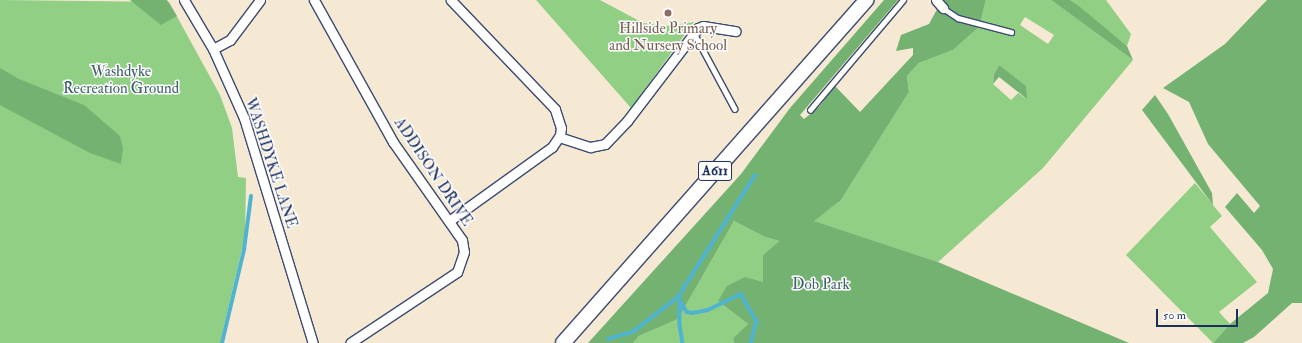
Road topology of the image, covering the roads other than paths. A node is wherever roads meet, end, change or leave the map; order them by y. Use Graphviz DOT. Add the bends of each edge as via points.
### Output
graph roads {
  1 [pos="184,0"];
  2 [pos="260,0"];
  3 [pos="314,0"];
  4 [pos="451,0"];
  5 [pos="866,0"];
  6 [pos="903,0"];
  7 [pos="936,0"];
  8 [pos="943,8"];
  9 [pos="736,31"];
  10 [pos="694,32"];
  11 [pos="1010,32"];
  12 [pos="213,49"];
  13 [pos="735,109"];
  14 [pos="810,110"];
  15 [pos="559,137"];
  16 [pos="449,221"];
  17 [pos="313,343"];
  18 [pos="350,343"];
  19 [pos="563,343"];
  1 -- 12 [label="street, WASHDYKE LANE"];
  2 -- 12 [label="street" via="230,40"];
  3 -- 16 [label="street, ADDISON DRIVE" via="393,142"];
  4 -- 15 [label="street" via="555,109 561,121"];
  5 -- 19 [label="main road, A611"];
  6 -- 14 [label="lane"];
  7 -- 8 [label="street"];
  8 -- 11 [label="lane" via="958,18"];
  9 -- 10 [label="street" via="703,26"];
  10 -- 13 [label="lane"];
  10 -- 15 [label="street" via="613,138 605,144 590,148"];
  12 -- 17 [label="street, WASHDYKE LANE" via="244,118 257,156"];
  15 -- 16 [label="street" via="546,152"];
  16 -- 18 [label="street, ADDISON DRIVE" via="462,240 464,252 457,272"];
}
